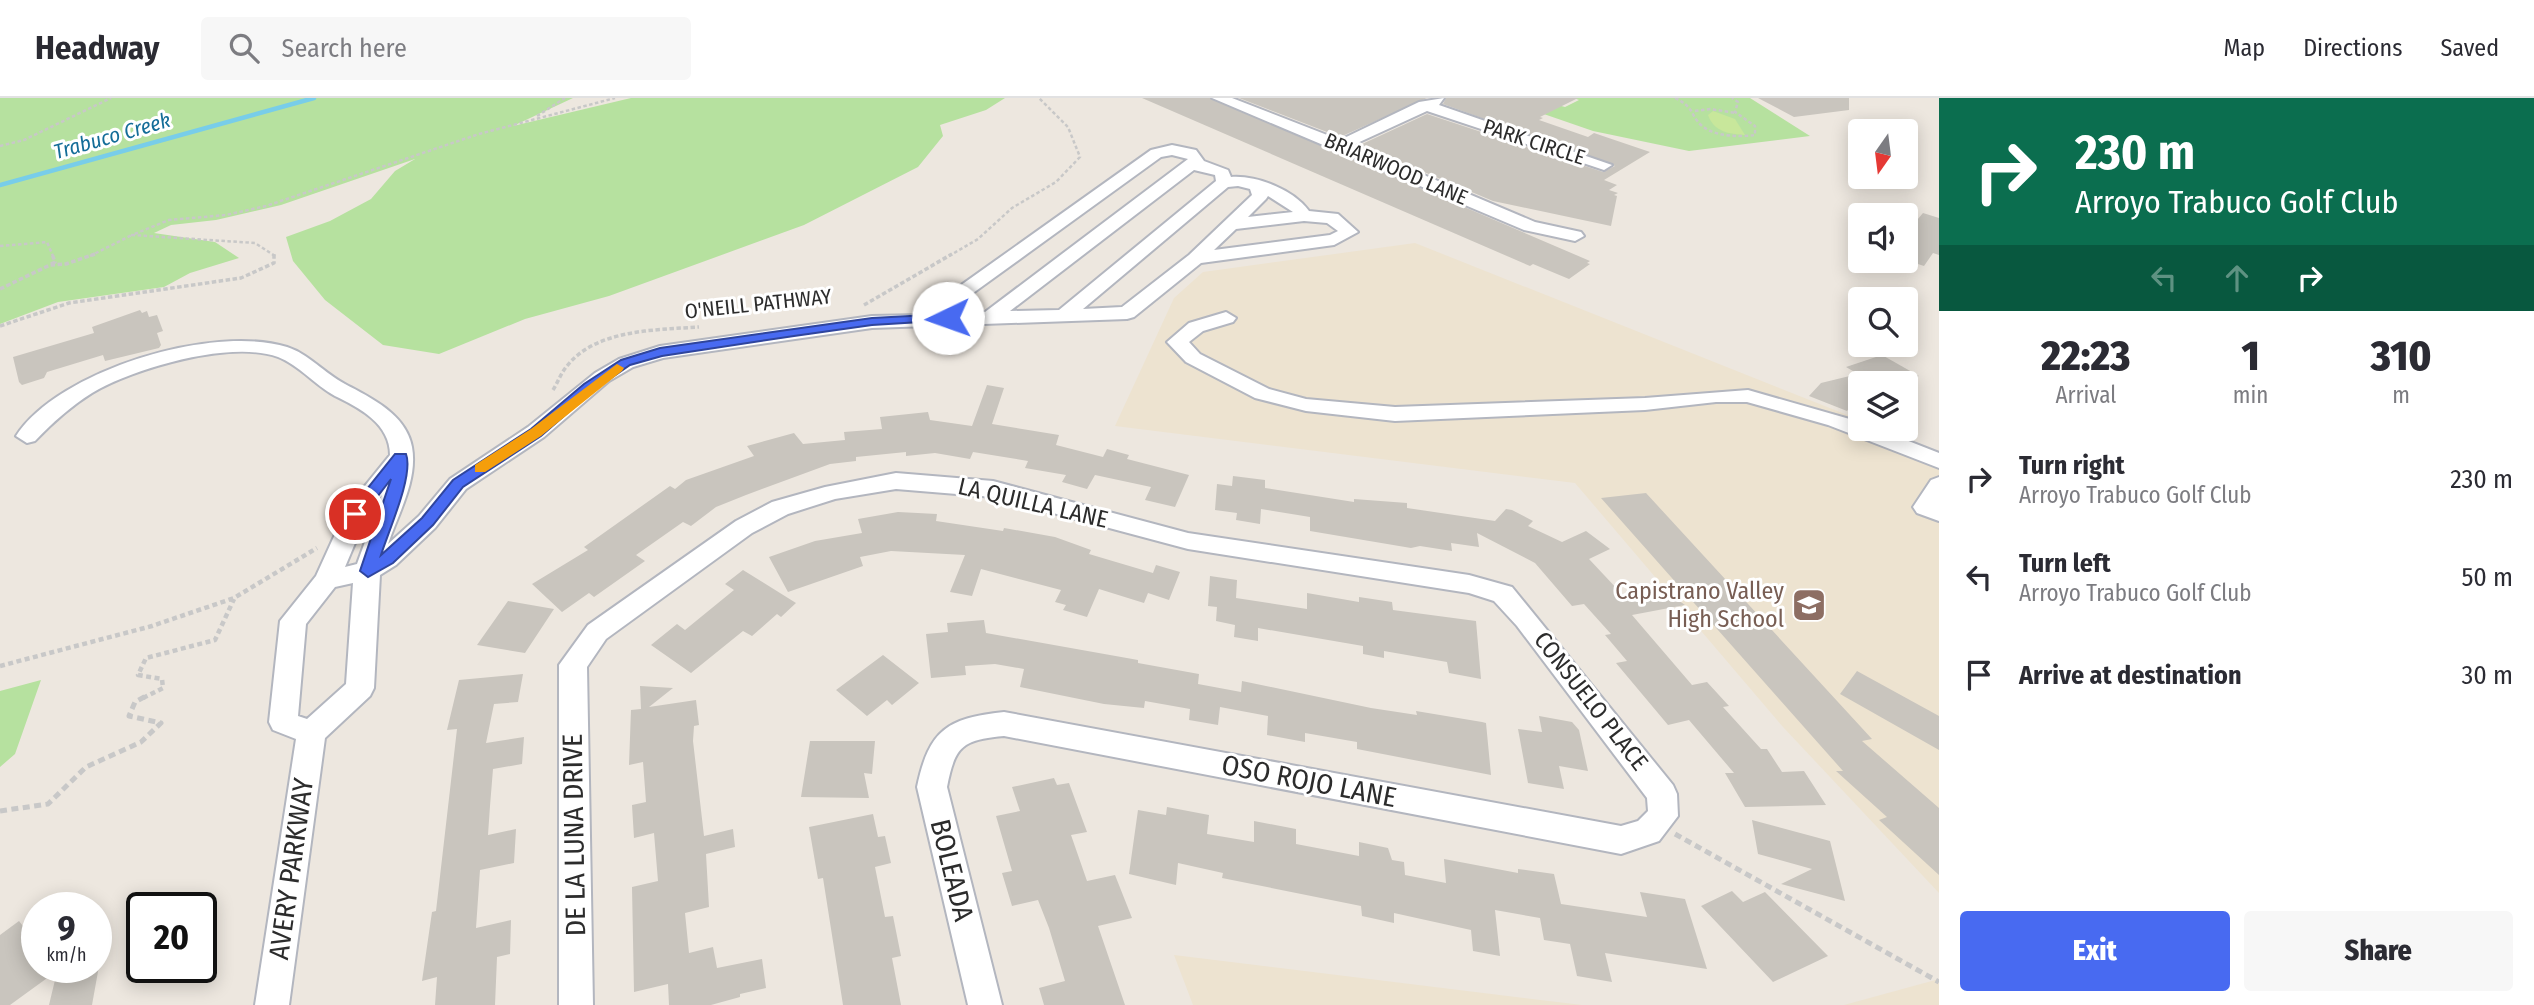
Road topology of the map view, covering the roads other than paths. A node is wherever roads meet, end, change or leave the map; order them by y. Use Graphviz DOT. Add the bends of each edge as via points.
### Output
graph roads {
  1 [pos="1219,98"];
  2 [pos="1442,98"];
  3 [pos="1424,105"];
  4 [pos="1340,145"];
  5 [pos="1193,165"];
  6 [pos="1604,165"];
  7 [pos="1224,183"];
  8 [pos="1257,186"];
  9 [pos="1304,216"];
  10 [pos="1232,224"];
  11 [pos="1574,236"];
  12 [pos="1195,259"];
  13 [pos="1066,313"];
  14 [pos="993,315"];
  15 [pos="1226,318"];
  16 [pos="926,319"];
  17 [pos="27,436"];
  18 [pos="401,457"];
  19 [pos="1939,461"];
  20 [pos="1939,485"];
  21 [pos="1939,513"];
  22 [pos="368,571"];
  23 [pos="327,580"];
  24 [pos="1503,594"];
  25 [pos="573,665"];
  26 [pos="311,733"];
  27 [pos="950,738"];
  28 [pos="1659,820"];
  29 [pos="272,1005"];
  30 [pos="576,1005"];
  31 [pos="985,1005"];
  1 -- 4 [label="street, BRIARWOOD LANE"];
  2 -- 3 [label="street"];
  3 -- 4 [label="street"];
  3 -- 6 [label="street, PARK CIRCLE"];
  4 -- 11 [label="street, BRIARWOOD LANE" via="1530,226"];
  5 -- 7 [label="street" via="1222,173"];
  5 -- 14 [label="street"];
  5 -- 16 [label="street" via="1197,160 1191,153 1156,153"];
  7 -- 8 [label="street"];
  7 -- 13 [label="street"];
  8 -- 9 [label="street" via="1282,195"];
  8 -- 10 [label="street" via="1260,196"];
  9 -- 10 [label="street"];
  9 -- 12 [label="street" via="1332,218 1349,232 1334,240"];
  10 -- 12 [label="street"];
  12 -- 13 [label="street" via="1127,313"];
  13 -- 14 [label="street"];
  14 -- 16 [label="street"];
  15 -- 19 [label="street" via="1196,327 1177,342 1193,358 1262,394 1306,405 1395,414 1748,396 1836,420"];
  16 -- 22 [label="street" via="728,342 660,352 626,363 458,484 427,522"];
  17 -- 18 [label="street" via="95,384 202,351 264,348 283,352 328,385 361,400 393,426"];
  18 -- 22 [label="street" via="400,475"];
  18 -- 23 [label="street" via="355,514"];
  20 -- 21 [label="street" via="1925,507"];
  22 -- 23 [label="street"];
  22 -- 26 [label="street" via="360,688"];
  23 -- 26 [label="street" via="293,621 283,722"];
  24 -- 25 [label="street, LA QUILLA LANE" via="1469,584 1188,541 993,489 895,481 780,508 744,527 597,632"];
  24 -- 28 [label="street, CONSUELO PLACE" via="1648,773 1662,794"];
  25 -- 30 [label="street, DE LA LUNA DRIVE"];
  26 -- 29 [label="street, AVERY PARKWAY"];
  27 -- 28 [label="street, OSO ROJO LANE" via="969,727 1004,724 1621,840 1648,831"];
  27 -- 31 [label="street, BOLEADA" via="937,761 932,787"];
}
